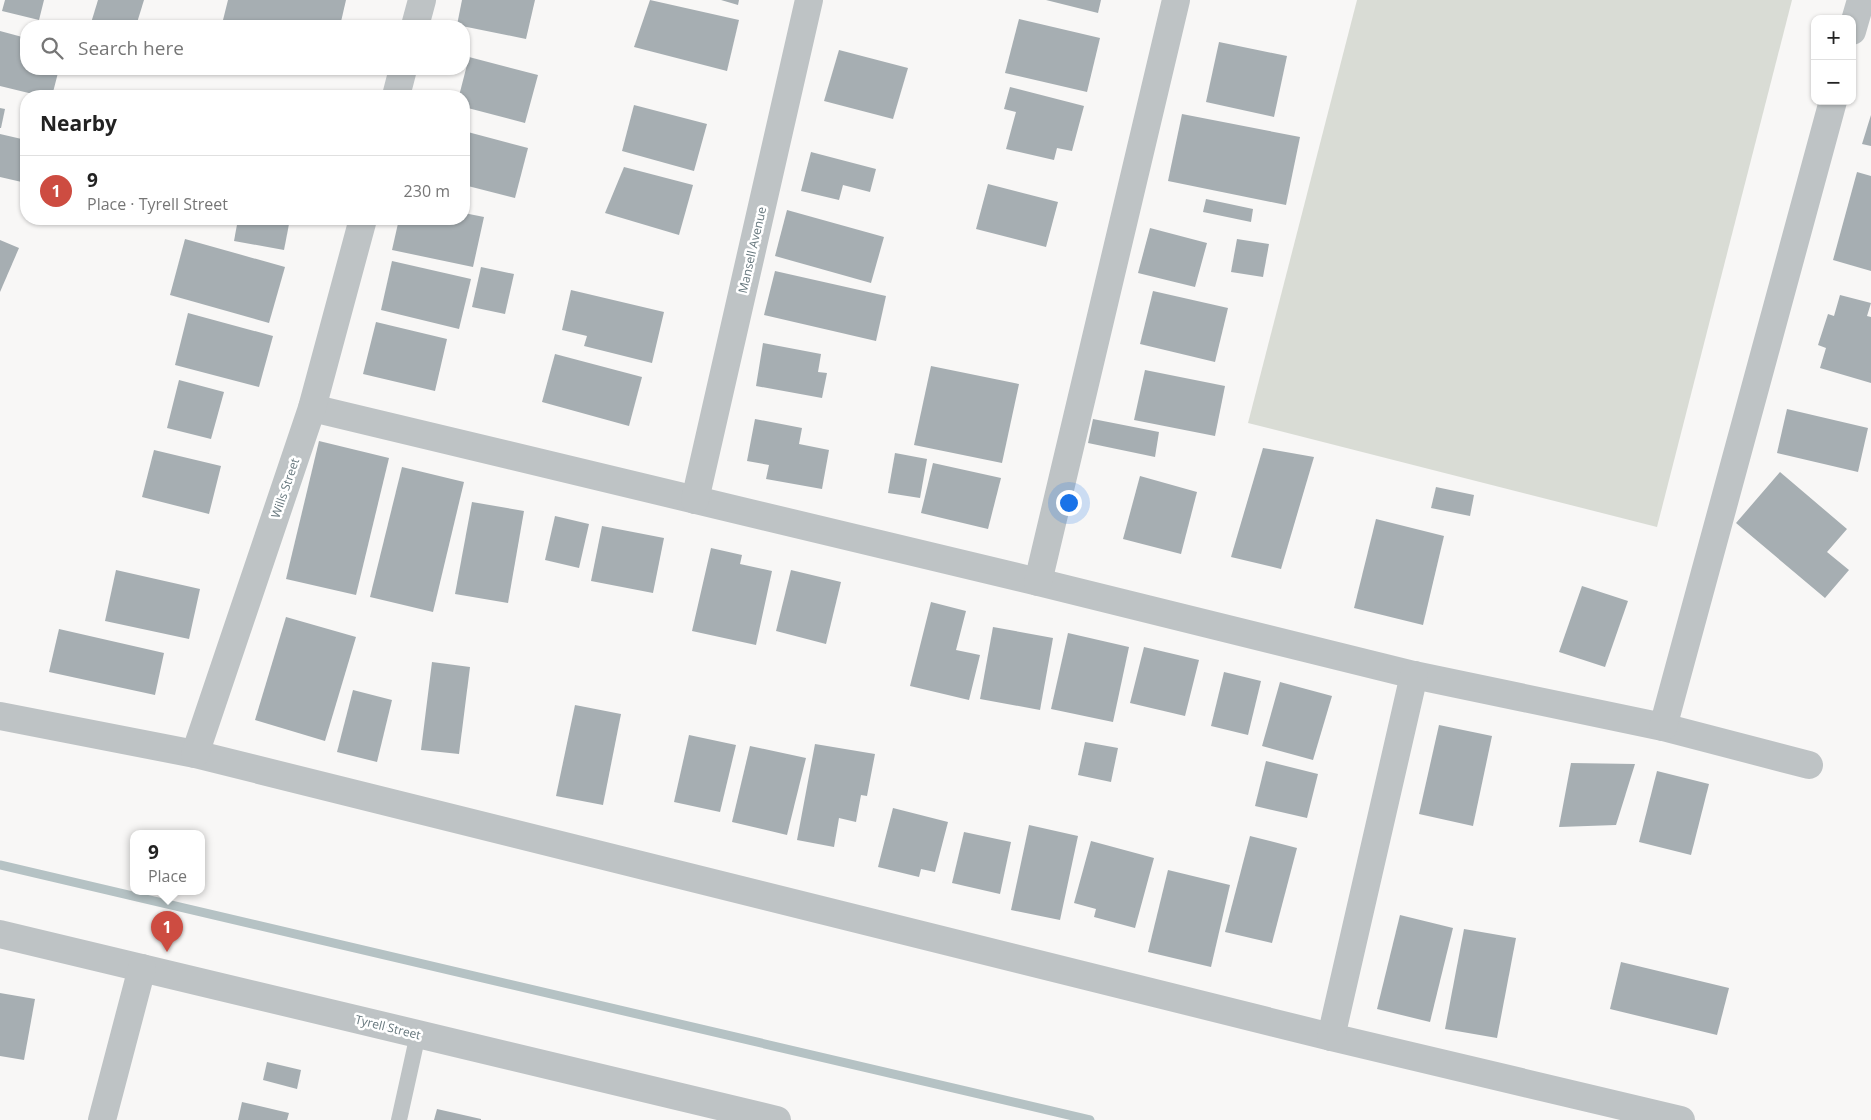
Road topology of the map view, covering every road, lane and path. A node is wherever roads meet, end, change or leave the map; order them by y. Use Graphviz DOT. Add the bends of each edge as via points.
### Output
graph roads {
  1 [pos="422,0"];
  2 [pos="809,0"];
  3 [pos="1176,0"];
  4 [pos="1861,0"];
  5 [pos="1856,18"];
  6 [pos="417,20"];
  7 [pos="402,75"];
  8 [pos="398,90"];
  9 [pos="1832,105"];
  10 [pos="361,225"];
  11 [pos="312,408"];
  12 [pos="695,500"];
  13 [pos="1038,582"];
  14 [pos="1414,675"];
  15 [pos="0,716"];
  16 [pos="1663,727"];
  17 [pos="195,754"];
  18 [pos="1809,765"];
  19 [pos="0,934"];
  20 [pos="142,968"];
  21 [pos="418,1034"];
  22 [pos="1331,1037"];
  23 [pos="724,1114"];
  24 [pos="102,1120"];
  25 [pos="399,1120"];
  26 [pos="776,1120"];
  27 [pos="1681,1120"];
  1 -- 6 [label="street"];
  2 -- 12 [label="street, Mansell Avenue"];
  3 -- 13 [label="street"];
  4 -- 5 [label="street"];
  7 -- 8 [label="street"];
  9 -- 16 [label="street"];
  10 -- 11 [label="street, Wills Street"];
  11 -- 12 [label="street"];
  11 -- 17 [label="street, Wills Street"];
  12 -- 13 [label="street"];
  13 -- 14 [label="street"];
  14 -- 16 [label="street"];
  14 -- 22 [label="street"];
  15 -- 17 [label="street"];
  16 -- 18 [label="street"];
  17 -- 22 [label="street"];
  19 -- 20 [label="street, Tyrell Street"];
  20 -- 21 [label="street, Tyrell Street"];
  20 -- 24 [label="street"];
  21 -- 23 [label="street, Tyrell Street"];
  21 -- 25 [label="lane"];
  22 -- 27 [label="street"];
  23 -- 26 [label="street, Tyrell Street"];
}
